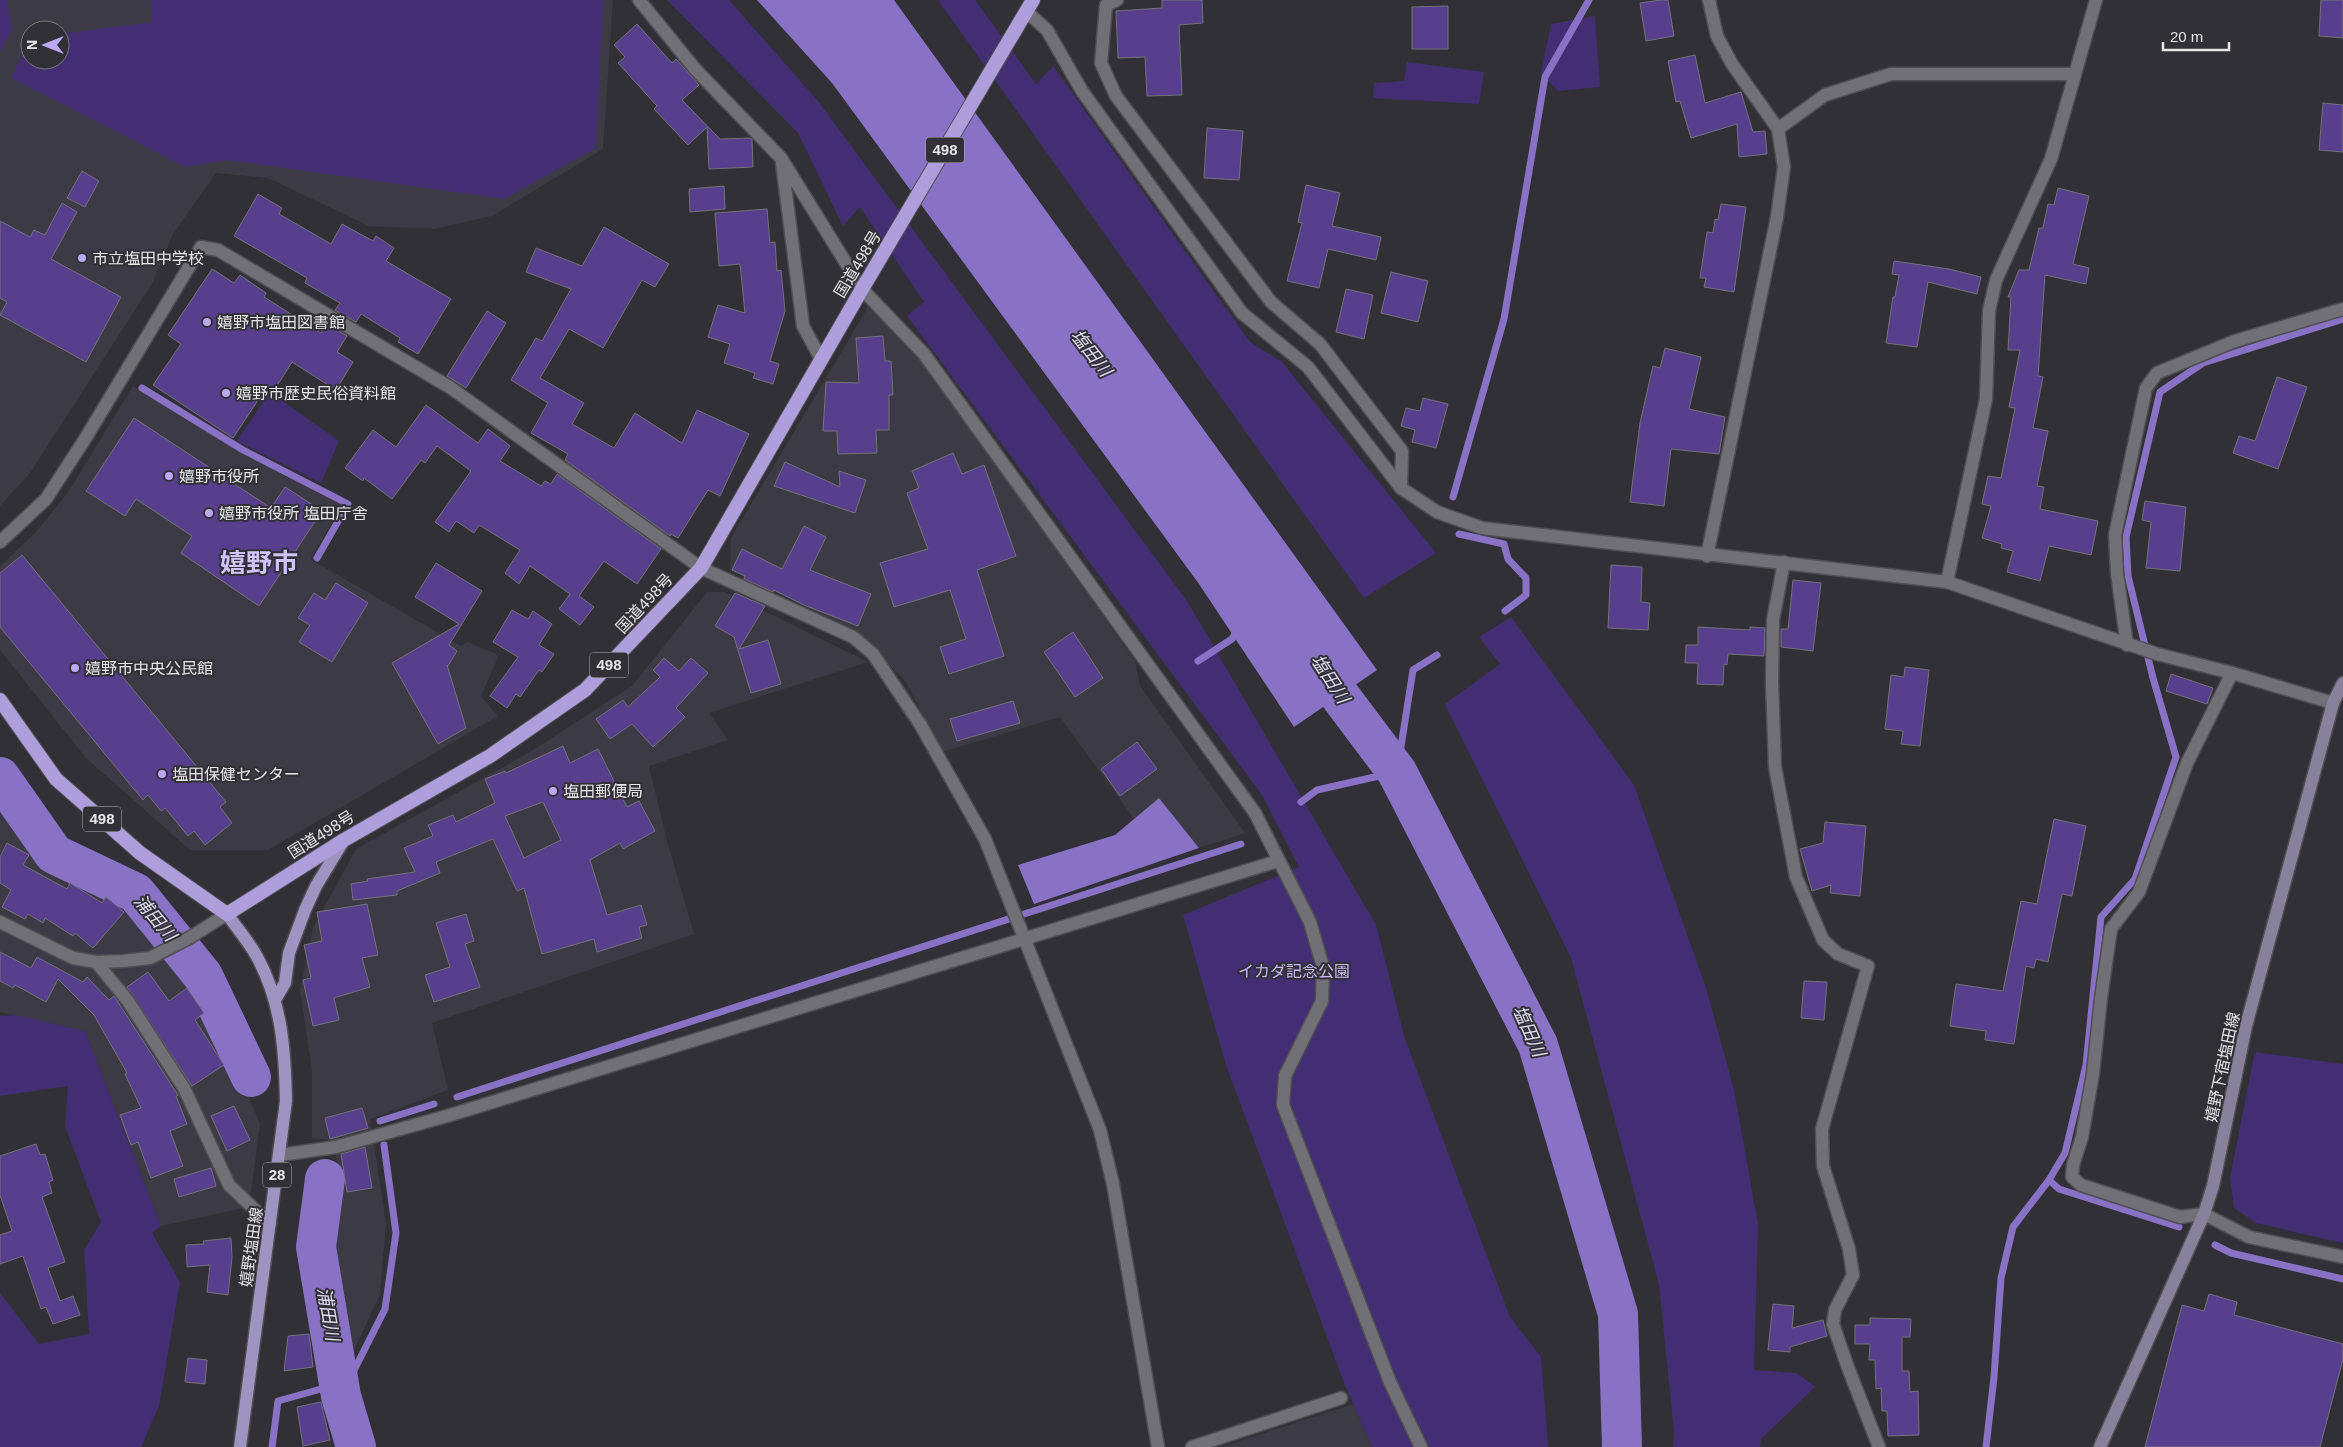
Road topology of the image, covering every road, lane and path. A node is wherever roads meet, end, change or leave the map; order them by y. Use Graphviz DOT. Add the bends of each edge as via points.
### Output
graph roads {
  1 [pos="639,0"];
  2 [pos="1117,0"];
  3 [pos="1709,0"];
  4 [pos="2096,0"];
  5 [pos="1030,6"];
  6 [pos="2075,74"];
  7 [pos="1778,129"];
  8 [pos="781,158"];
  9 [pos="862,288"];
  10 [pos="2343,309"];
  11 [pos="821,359"];
  12 [pos="1402,488"];
  13 [pos="0,542"];
  14 [pos="1708,556"];
  15 [pos="1784,562"];
  16 [pos="701,568"];
  17 [pos="1947,582"];
  18 [pos="2128,645"];
  19 [pos="2232,673"];
  20 [pos="2343,683"];
  21 [pos="0,700"];
  22 [pos="2332,703"];
  23 [pos="344,840"];
  24 [pos="1278,861"];
  25 [pos="227,914"];
  26 [pos="0,922"];
  27 [pos="1024,932"];
  28 [pos="96,962"];
  29 [pos="276,1000"];
  30 [pos="280,1155"];
  31 [pos="2204,1214"];
  32 [pos="270,1224"];
  33 [pos="2343,1257"];
  34 [pos="1341,1398"];
  35 [pos="240,1447"];
  36 [pos="1158,1447"];
  37 [pos="1192,1447"];
  38 [pos="1421,1447"];
  39 [pos="1879,1447"];
  40 [pos="2100,1447"];
  1 -- 8 [label="street" via="696,70"];
  2 -- 12 [label="street" via="1106,5 1101,63 1116,96 1271,302 1320,344 1402,451"];
  3 -- 7 [label="street" via="1717,36 1732,64"];
  4 -- 6 [label="street"];
  5 -- 9 [label="highway, 国道498号 / 498"];
  5 -- 12 [label="street" via="1082,91 1242,313 1308,367"];
  6 -- 7 [label="street" via="1891,74 1826,95"];
  6 -- 17 [label="street" via="2051,159 1996,280 1989,311 1986,399"];
  7 -- 14 [label="street" via="1784,168 1777,217"];
  8 -- 9 [label="street"];
  8 -- 11 [label="street" via="803,326"];
  9 -- 11 [label="highway, 国道498号 / 498"];
  9 -- 24 [label="street" via="924,354 1255,813"];
  10 -- 18 [label="street" via="2235,341 2157,372 2146,388 2116,535 2117,573"];
  11 -- 16 [label="highway, 国道498号 / 498"];
  12 -- 14 [label="street" via="1437,512 1482,528"];
  13 -- 16 [label="street" via="46,499 201,247 218,250 451,388"];
  14 -- 15 [label="street"];
  15 -- 17 [label="street"];
  15 -- 39 [label="street" via="1773,620 1775,767 1796,877 1823,940 1838,954 1868,966 1822,1129 1822,1157 1849,1249 1853,1275 1835,1310 1833,1324"];
  16 -- 23 [label="highway, 国道498号 / 498" via="585,690 490,756"];
  16 -- 27 [label="street" via="853,637 873,654 920,724 985,839"];
  17 -- 18 [label="street"];
  18 -- 19 [label="street"];
  19 -- 22 [label="street"];
  19 -- 31 [label="street" via="2187,763 2139,892 2111,930 2093,1073 2072,1177 2081,1185 2180,1217"];
  20 -- 22 [label="main road, 嬉野下宿塩田線"];
  21 -- 25 [label="highway, 498" via="56,779 140,853"];
  22 -- 31 [label="main road, 嬉野下宿塩田線" via="2246,1026 2213,1186"];
  23 -- 25 [label="highway, 国道498号 / 498"];
  23 -- 29 [label="main road" via="305,910 289,953 285,983"];
  24 -- 27 [label="street"];
  24 -- 38 [label="street" via="1310,922 1323,968 1322,1001 1285,1076 1284,1105 1390,1382"];
  25 -- 28 [label="street" via="150,958"];
  25 -- 29 [label="main road, 嬉野塩田線 / 28" via="256,956"];
  26 -- 28 [label="street" via="73,958"];
  27 -- 30 [label="street" via="447,1116 336,1147"];
  27 -- 36 [label="street" via="1100,1130 1113,1184"];
  28 -- 32 [label="street" via="128,1001 184,1088 229,1185"];
  29 -- 30 [label="main road, 嬉野塩田線 / 28" via="285,1046 286,1101"];
  30 -- 32 [label="main road, 嬉野塩田線 / 28"];
  31 -- 33 [label="street" via="2249,1237"];
  31 -- 40 [label="main road, 嬉野下宿塩田線"];
  32 -- 35 [label="main road, 嬉野塩田線 / 28"];
  34 -- 37 [label="street"];
}
